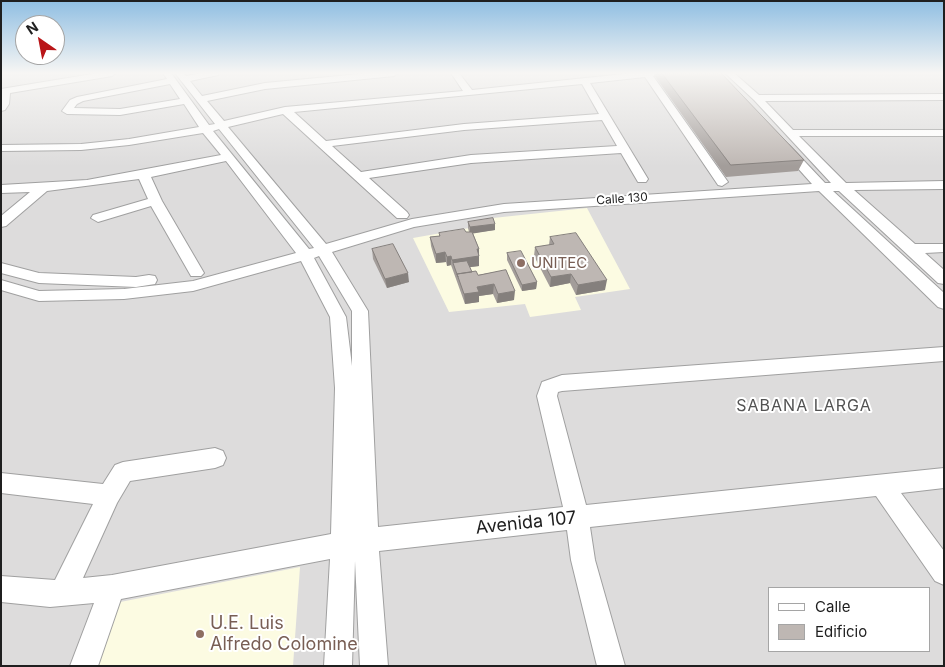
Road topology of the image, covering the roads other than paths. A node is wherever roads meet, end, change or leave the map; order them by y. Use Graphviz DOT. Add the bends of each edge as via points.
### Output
graph roads {
  1 [pos="72,104"];
  2 [pos="169,104"];
  3 [pos="197,104"];
  4 [pos="315,104"];
  5 [pos="341,104"];
  6 [pos="407,104"];
  7 [pos="597,104"];
  8 [pos="671,104"];
  9 [pos="746,104"];
  10 [pos="763,104"];
  11 [pos="285,110"];
  12 [pos="604,117"];
  13 [pos="297,121"];
  14 [pos="212,125"];
  15 [pos="944,133"];
  16 [pos="791,134"];
  17 [pos="325,144"];
  18 [pos="1,146"];
  19 [pos="623,149"];
  20 [pos="229,157"];
  21 [pos="144,175"];
  22 [pos="360,176"];
  23 [pos="831,176"];
  24 [pos="944,176"];
  25 [pos="642,179"];
  26 [pos="722,182"];
  27 [pos="818,183"];
  28 [pos="944,185"];
  29 [pos="845,187"];
  30 [pos="1,189"];
  31 [pos="42,189"];
  32 [pos="155,201"];
  33 [pos="402,215"];
  34 [pos="98,218"];
  35 [pos="1,223"];
  36 [pos="311,248"];
  37 [pos="911,248"];
  38 [pos="944,248"];
  39 [pos="1,268"];
  40 [pos="196,273"];
  41 [pos="944,279"];
  42 [pos="1,285"];
  43 [pos="944,303"];
  44 [pos="944,354"];
  45 [pos="215,458"];
  46 [pos="944,478"];
  47 [pos="1,484"];
  48 [pos="881,484"];
  49 [pos="109,495"];
  50 [pos="576,517"];
  51 [pos="366,540"];
  52 [pos="343,545"];
  53 [pos="944,572"];
  54 [pos="112,588"];
  55 [pos="1,589"];
  56 [pos="63,592"];
  57 [pos="84,666"];
  58 [pos="338,666"];
  59 [pos="374,666"];
  60 [pos="611,666"];
  1 -- 2 [label="street" via="67,111 120,112"];
  3 -- 14 [label="street"];
  4 -- 14 [label="street" via="282,107"];
  5 -- 11 [label="street"];
  6 -- 13 [label="street"];
  7 -- 12 [label="street"];
  8 -- 26 [label="street"];
  9 -- 27 [label="street"];
  10 -- 16 [label="street"];
  11 -- 13 [label="street"];
  11 -- 14 [label="street"];
  12 -- 17 [label="street" via="454,127"];
  12 -- 19 [label="street"];
  13 -- 17 [label="street"];
  14 -- 18 [label="street" via="129,142 90,146 37,149"];
  14 -- 20 [label="street"];
  14 -- 36 [label="street"];
  15 -- 16 [label="street"];
  16 -- 23 [label="street"];
  17 -- 22 [label="street"];
  19 -- 22 [label="street" via="471,159"];
  19 -- 25 [label="street"];
  20 -- 21 [label="street"];
  20 -- 36 [label="street"];
  21 -- 31 [label="street"];
  21 -- 32 [label="street"];
  22 -- 33 [label="street"];
  23 -- 24 [label="street, Calle 130"];
  23 -- 27 [label="street, Calle 130"];
  23 -- 29 [label="street"];
  26 -- 27 [label="street, Calle 130"];
  26 -- 33 [label="street, Calle 130" via="498,198"];
  27 -- 29 [label="street, Calle 130"];
  27 -- 36 [label="street, Calle 130" via="504,208 412,224"];
  27 -- 43 [label="street"];
  28 -- 29 [label="street, Calle 130"];
  29 -- 37 [label="street"];
  30 -- 31 [label="street"];
  31 -- 35 [label="street"];
  32 -- 34 [label="street"];
  32 -- 40 [label="street"];
  33 -- 36 [label="street, Calle 130"];
  36 -- 40 [label="street"];
  36 -- 42 [label="street" via="192,286 124,294 38,296"];
  36 -- 51 [label="street" via="360,311"];
  36 -- 52 [label="street" via="338,317 345,388"];
  37 -- 38 [label="street"];
  37 -- 41 [label="street"];
  39 -- 40 [label="street" via="39,278 136,282"];
  44 -- 50 [label="street" via="562,383 549,387 547,396"];
  45 -- 49 [label="street" via="123,472"];
  46 -- 48 [label="street, Avenida 107"];
  47 -- 49 [label="street"];
  48 -- 50 [label="street, Avenida 107"];
  48 -- 53 [label="street"];
  49 -- 56 [label="street"];
  50 -- 51 [label="street, Avenida 107"];
  50 -- 60 [label="street" via="582,560"];
  51 -- 52 [label="street, Avenida 107"];
  51 -- 59 [label="street"];
  52 -- 54 [label="street, Avenida 107"];
  52 -- 58 [label="street"];
  54 -- 56 [label="street, Avenida 107"];
  54 -- 57 [label="street"];
  55 -- 56 [label="street, Avenida 107" via="50,594"];
}
